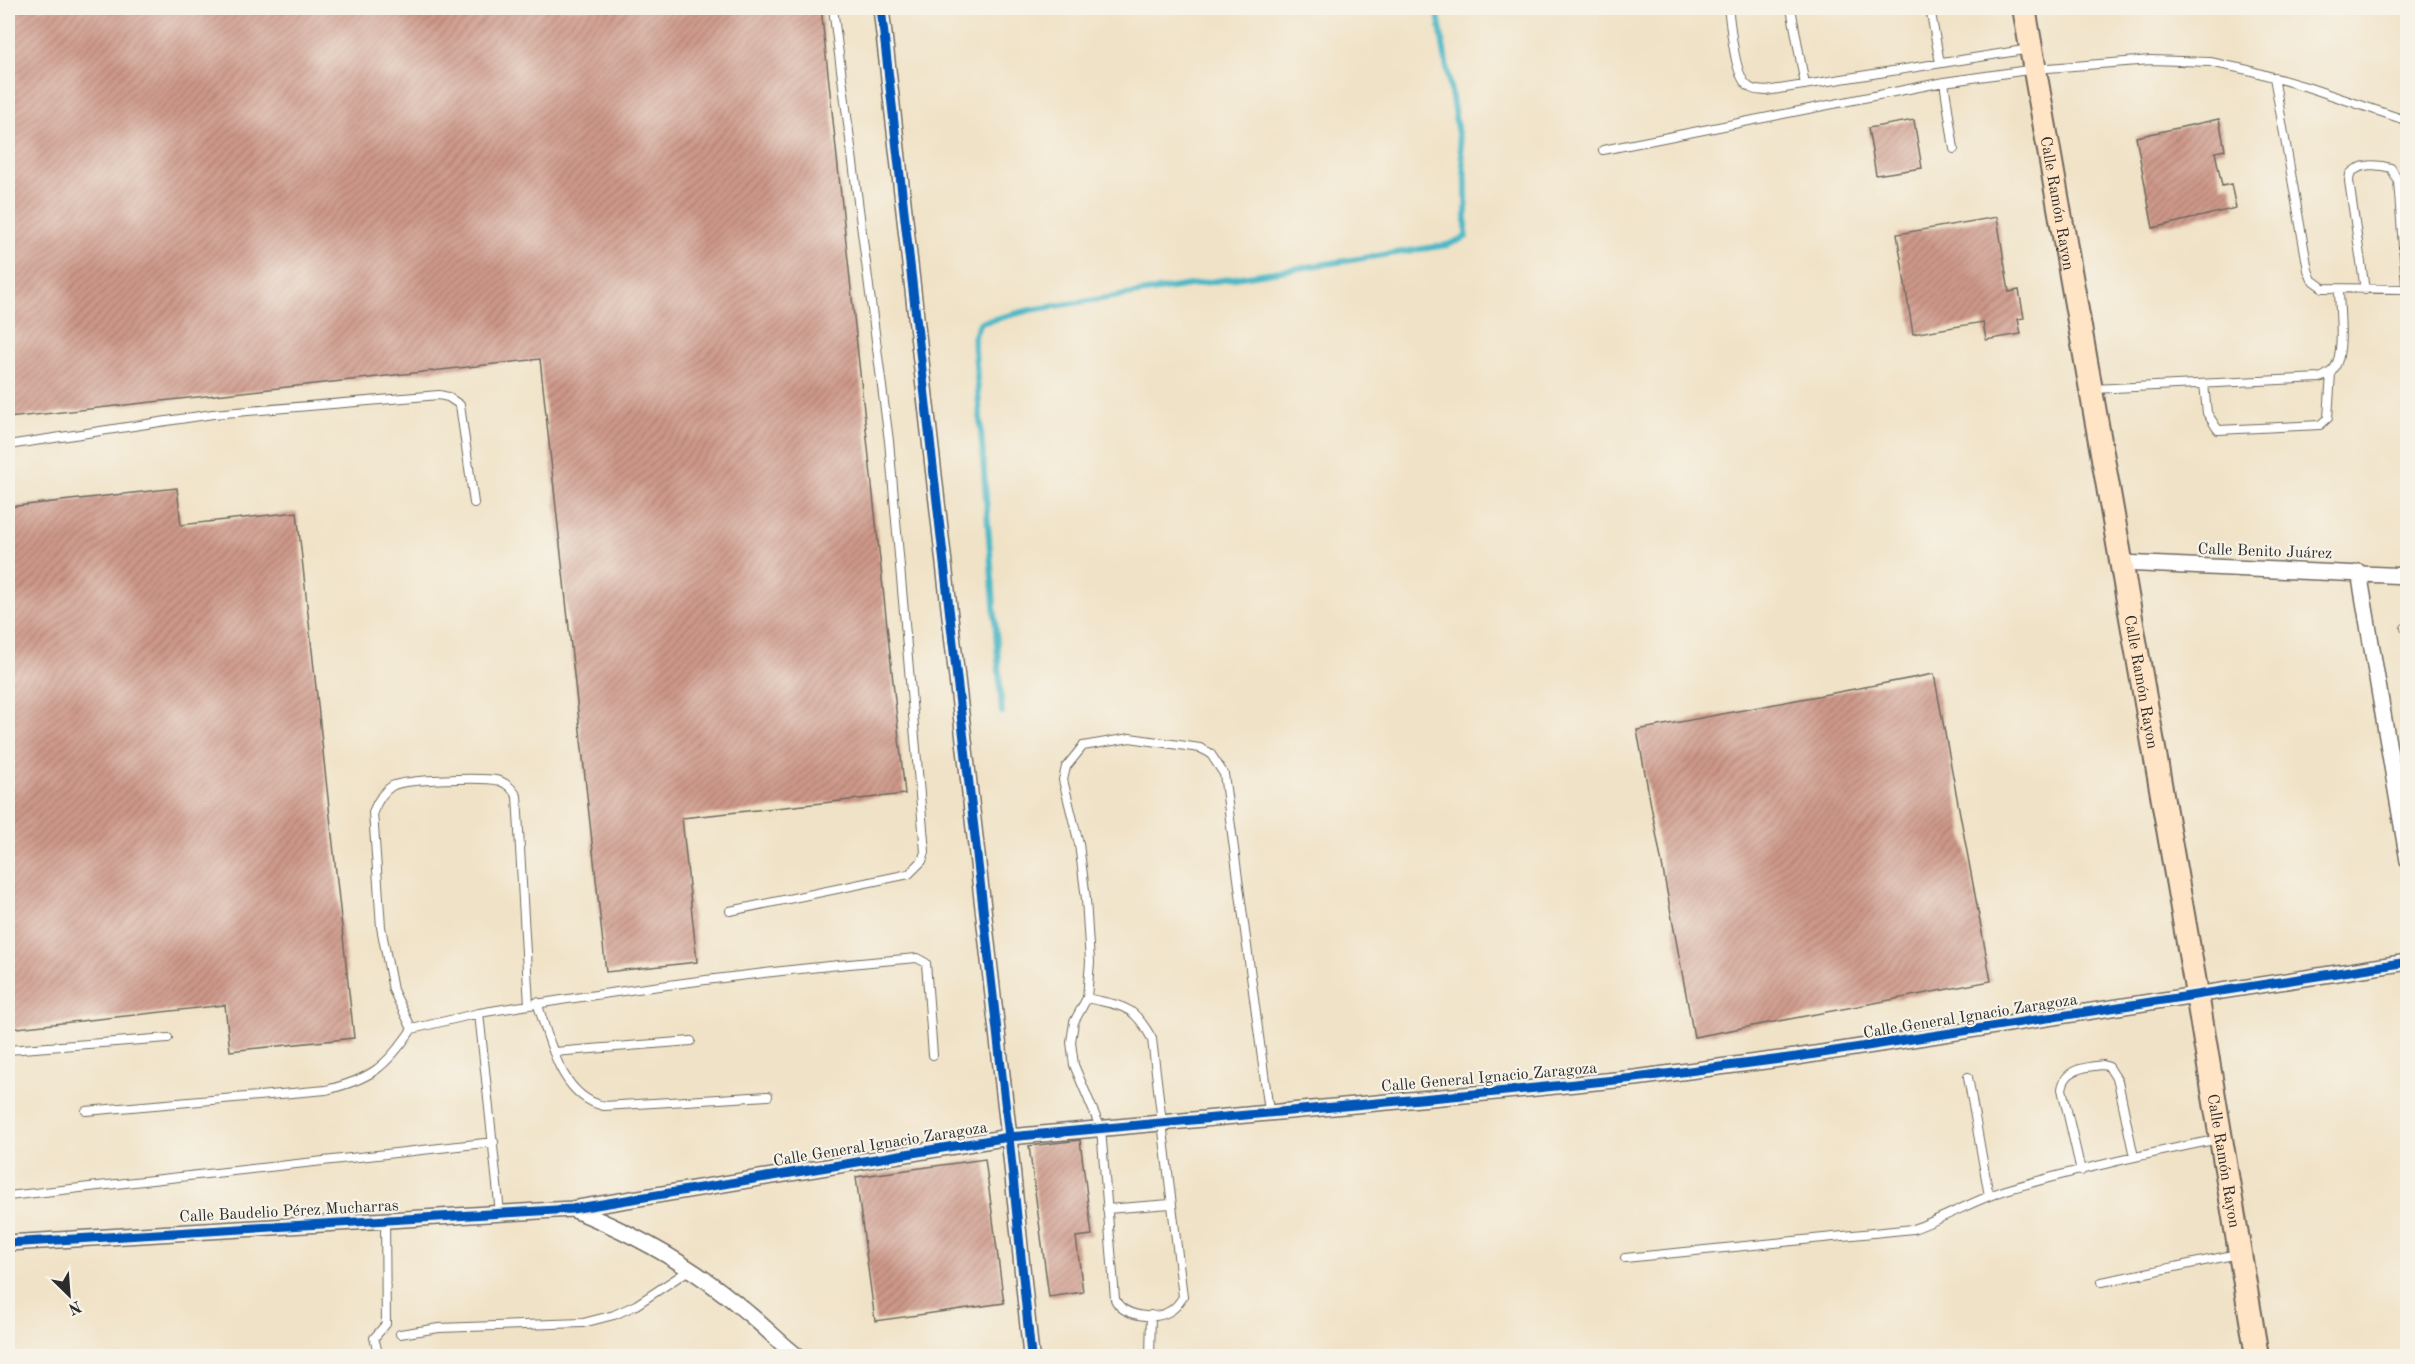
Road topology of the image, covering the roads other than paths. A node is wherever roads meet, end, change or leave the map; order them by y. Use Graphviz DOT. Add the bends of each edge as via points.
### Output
graph roads {
  1 [pos="833,8"];
  2 [pos="881,8"];
  3 [pos="1728,8"];
  4 [pos="1791,8"];
  5 [pos="1930,8"];
  6 [pos="2024,8"];
  7 [pos="2033,59"];
  8 [pos="1940,63"];
  9 [pos="2274,77"];
  10 [pos="1944,82"];
  11 [pos="1805,85"];
  12 [pos="2408,121"];
  13 [pos="1954,149"];
  14 [pos="1603,150"];
  15 [pos="2339,289"];
  16 [pos="2406,289"];
  17 [pos="2365,290"];
  18 [pos="2408,312"];
  19 [pos="2331,373"];
  20 [pos="2204,384"];
  21 [pos="2091,389"];
  22 [pos="8,446"];
  23 [pos="474,503"];
  24 [pos="2121,563"];
  25 [pos="2359,572"];
  26 [pos="2408,576"];
  27 [pos="2408,861"];
  28 [pos="730,911"];
  29 [pos="2408,962"];
  30 [pos="2197,994"];
  31 [pos="1087,998"];
  32 [pos="533,1004"];
  33 [pos="479,1013"];
  34 [pos="412,1029"];
  35 [pos="168,1038"];
  36 [pos="691,1041"];
  37 [pos="8,1050"];
  38 [pos="554,1052"];
  39 [pos="933,1055"];
  40 [pos="1968,1077"];
  41 [pos="768,1096"];
  42 [pos="86,1110"];
  43 [pos="1269,1111"];
  44 [pos="1161,1124"];
  45 [pos="1101,1129"];
  46 [pos="1009,1137"];
  47 [pos="2220,1138"];
  48 [pos="494,1142"];
  49 [pos="2134,1157"];
  50 [pos="2080,1171"];
  51 [pos="8,1196"];
  52 [pos="1989,1196"];
  53 [pos="1170,1204"];
  54 [pos="572,1209"];
  55 [pos="1107,1209"];
  56 [pos="500,1214"];
  57 [pos="385,1220"];
  58 [pos="8,1243"];
  59 [pos="2240,1254"];
  60 [pos="1625,1258"];
  61 [pos="689,1270"];
  62 [pos="2102,1282"];
  63 [pos="1151,1315"];
  64 [pos="400,1334"];
  65 [pos="778,1349"];
  66 [pos="379,1356"];
  67 [pos="797,1356"];
  68 [pos="1031,1356"];
  69 [pos="1150,1356"];
  70 [pos="2257,1356"];
  1 -- 28 [label="lane" via="889,441 925,852 909,874"];
  2 -- 46 [label="street"];
  3 -- 11 [label="lane" via="1739,71 1745,84 1766,91"];
  4 -- 11 [label="lane"];
  5 -- 8 [label="lane"];
  6 -- 7 [label="main road, Calle Ramón Rayon"];
  7 -- 8 [label="lane"];
  7 -- 9 [label="lane" via="2210,62"];
  7 -- 10 [label="lane"];
  7 -- 21 [label="main road, Calle Ramón Rayon"];
  8 -- 11 [label="lane"];
  9 -- 12 [label="lane"];
  9 -- 15 [label="lane" via="2308,270 2317,285"];
  10 -- 13 [label="lane"];
  10 -- 14 [label="lane"];
  15 -- 17 [label="lane"];
  15 -- 19 [label="lane" via="2339,354"];
  16 -- 17 [label="lane"];
  16 -- 17 [label="lane" via="2398,181 2391,168 2382,165 2360,167 2350,174 2349,181"];
  16 -- 18 [label="lane"];
  19 -- 20 [label="lane" via="2320,378"];
  19 -- 20 [label="lane" via="2328,418 2320,425 2218,430 2207,413"];
  20 -- 21 [label="lane"];
  21 -- 24 [label="main road, Calle Ramón Rayon"];
  22 -- 23 [label="lane" via="213,414 439,395 460,405"];
  24 -- 25 [label="street, Calle Benito Juárez"];
  24 -- 30 [label="main road, Calle Ramón Rayon"];
  25 -- 26 [label="street, Calle Benito Juárez"];
  25 -- 27 [label="street"];
  29 -- 30 [label="street, Calle General Ignacio Zaragoza"];
  30 -- 43 [label="street, Calle General Ignacio Zaragoza" via="1958,1034 1658,1075"];
  30 -- 47 [label="main road, Calle Ramón Rayon"];
  31 -- 43 [label="lane" via="1090,962 1086,899 1079,844 1063,780 1066,767 1083,746 1130,738 1200,748 1210,753 1224,774"];
  31 -- 44 [label="lane" via="1128,1007 1145,1026 1152,1039"];
  31 -- 45 [label="lane" via="1074,1022 1071,1042 1074,1065"];
  32 -- 33 [label="lane"];
  32 -- 34 [label="lane" via="517,796 512,788 497,780 394,784 378,800 373,812 381,927 393,990"];
  32 -- 38 [label="lane"];
  32 -- 39 [label="lane" via="792,968 916,958 926,963"];
  33 -- 34 [label="lane"];
  33 -- 48 [label="lane"];
  34 -- 42 [label="lane" via="397,1051 370,1075 326,1090"];
  35 -- 37 [label="lane"];
  36 -- 38 [label="lane"];
  38 -- 41 [label="lane" via="570,1084 593,1103 604,1106"];
  40 -- 52 [label="lane"];
  43 -- 44 [label="street, Calle General Ignacio Zaragoza"];
  44 -- 45 [label="street, Calle General Ignacio Zaragoza"];
  44 -- 53 [label="lane"];
  45 -- 46 [label="street, Calle General Ignacio Zaragoza"];
  45 -- 55 [label="lane"];
  46 -- 54 [label="street, Calle General Ignacio Zaragoza"];
  46 -- 68 [label="street"];
  47 -- 49 [label="lane"];
  47 -- 59 [label="main road, Calle Ramón Rayon"];
  48 -- 51 [label="lane"];
  48 -- 56 [label="lane"];
  49 -- 50 [label="lane"];
  49 -- 50 [label="lane" via="2114,1073 2103,1065 2079,1069 2069,1073 2062,1089"];
  50 -- 52 [label="lane"];
  52 -- 60 [label="lane" via="1913,1229"];
  53 -- 55 [label="lane"];
  53 -- 63 [label="lane" via="1182,1297 1171,1311"];
  54 -- 56 [label="street, Calle Baudelio Pérez Mucharras"];
  54 -- 61 [label="street, Calle Baudelio Pérez Mucharras" via="613,1225"];
  55 -- 63 [label="lane" via="1115,1299 1127,1313"];
  56 -- 57 [label="street, Calle Baudelio Pérez Mucharras"];
  57 -- 58 [label="street, Calle Baudelio Pérez Mucharras"];
  57 -- 66 [label="lane" via="386,1324 374,1338"];
  59 -- 62 [label="lane"];
  59 -- 70 [label="main road, Calle Ramón Rayon"];
  61 -- 64 [label="lane" via="636,1305 583,1323 439,1328"];
  61 -- 65 [label="street, Calle Baudelio Pérez Mucharras" via="749,1314"];
  63 -- 69 [label="lane"];
  65 -- 67 [label="street, Calle Baudelio Pérez Mucharras"];
}
